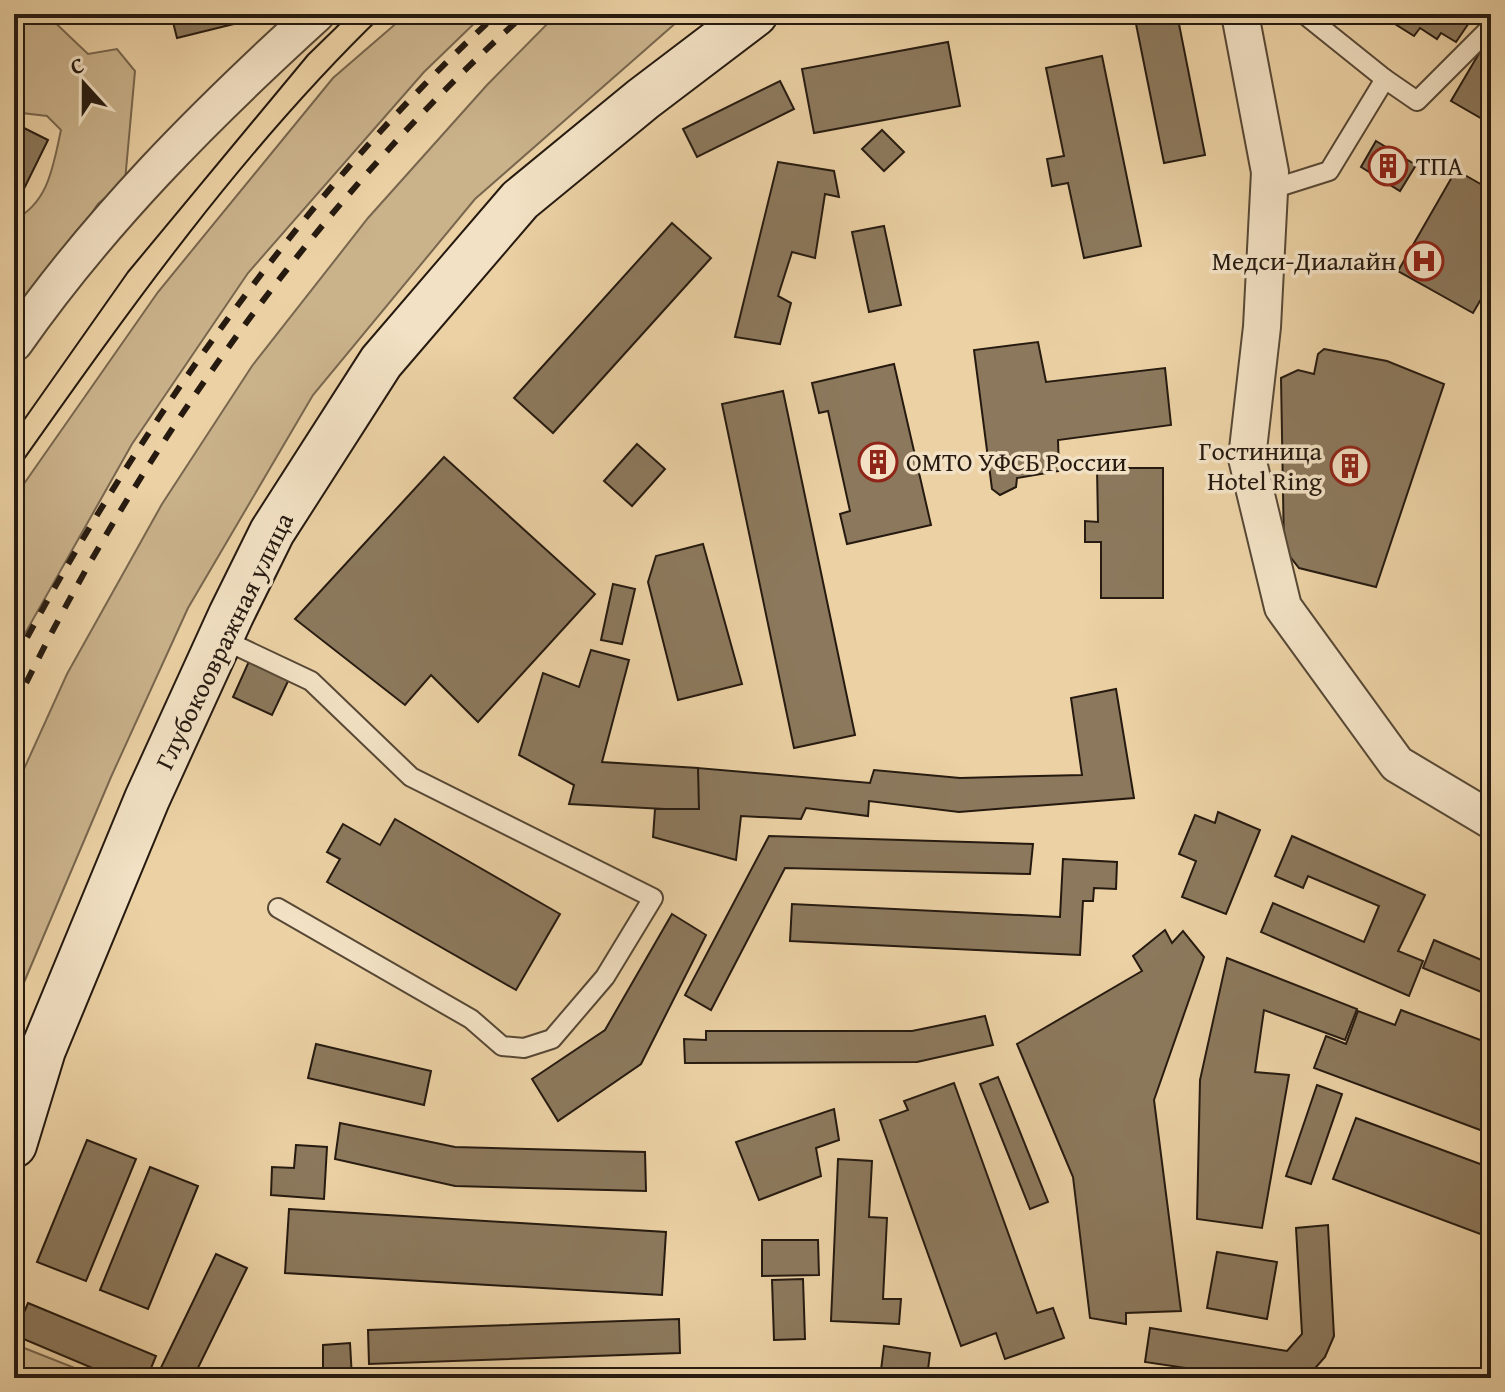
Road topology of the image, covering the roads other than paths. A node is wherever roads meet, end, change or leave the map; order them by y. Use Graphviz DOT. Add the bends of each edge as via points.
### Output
graph roads {
  1 [pos="316,14"];
  2 [pos="755,14"];
  3 [pos="1240,14"];
  4 [pos="1304,14"];
  5 [pos="1491,27"];
  6 [pos="1385,79"];
  7 [pos="1269,190"];
  8 [pos="14,343"];
  9 [pos="220,638"];
  10 [pos="1491,820"];
  11 [pos="278,908"];
  12 [pos="14,1145"];
  1 -- 8 [label="street" via="156,167"];
  2 -- 9 [label="main road, Глубокоовражная улица" via="520,200 412,325 381,362 272,532"];
  3 -- 7 [label="street"];
  4 -- 6 [label="lane"];
  5 -- 6 [label="lane" via="1417,101"];
  6 -- 7 [label="lane" via="1329,171"];
  7 -- 10 [label="street" via="1262,327 1247,458 1283,607 1397,764"];
  9 -- 11 [label="lane" via="311,681 411,777 653,898 605,977 552,1039 524,1048 502,1046 471,1019"];
  9 -- 12 [label="main road, Глубокоовражная улица" via="43,1050"];
}
